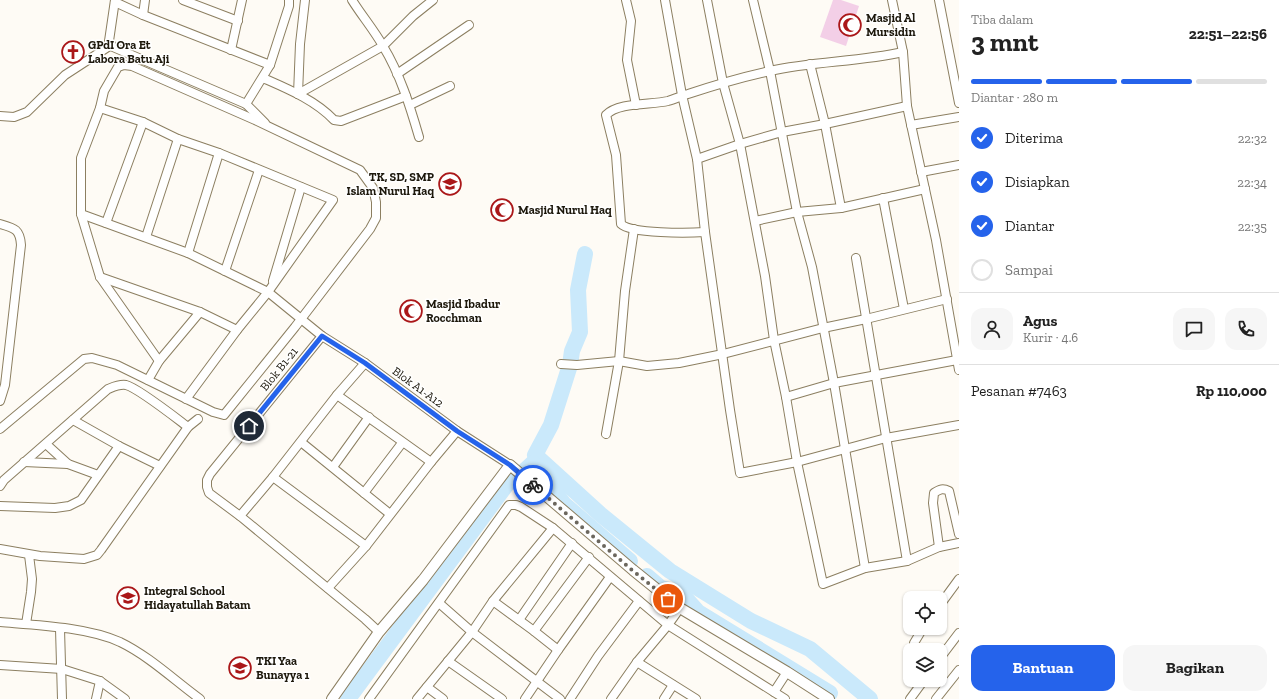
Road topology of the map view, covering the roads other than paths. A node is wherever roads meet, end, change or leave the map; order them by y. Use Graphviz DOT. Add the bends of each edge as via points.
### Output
graph roads {
  1 [pos="145,0"];
  2 [pos="183,0"];
  3 [pos="242,0"];
  4 [pos="289,0"];
  5 [pos="305,0"];
  6 [pos="352,0"];
  7 [pos="433,0"];
  8 [pos="626,0"];
  9 [pos="665,0"];
  10 [pos="707,0"];
  11 [pos="753,0"];
  12 [pos="892,0"];
  13 [pos="939,0"];
  14 [pos="115,1"];
  15 [pos="143,15"];
  16 [pos="238,21"];
  17 [pos="469,25"];
  18 [pos="111,45"];
  19 [pos="383,46"];
  20 [pos="231,50"];
  21 [pos="903,52"];
  22 [pos="810,64"];
  23 [pos="270,65"];
  24 [pos="770,71"];
  25 [pos="397,74"];
  26 [pos="263,78"];
  27 [pos="723,83"];
  28 [pos="450,86"];
  29 [pos="298,94"];
  30 [pos="406,96"];
  31 [pos="682,96"];
  32 [pos="959,103"];
  33 [pos="246,104"];
  34 [pos="410,105"];
  35 [pos="636,105"];
  36 [pos="907,106"];
  37 [pos="100,108"];
  38 [pos="0,116"];
  39 [pos="959,117"];
  40 [pos="143,122"];
  41 [pos="825,124"];
  42 [pos="911,126"];
  43 [pos="270,128"];
  44 [pos="782,132"];
  45 [pos="419,137"];
  46 [pos="178,139"];
  47 [pos="740,144"];
  48 [pos="219,153"];
  49 [pos="697,160"];
  50 [pos="959,165"];
  51 [pos="259,170"];
  52 [pos="921,172"];
  53 [pos="301,187"];
  54 [pos="925,189"];
  55 [pos="883,198"];
  56 [pos="841,208"];
  57 [pos="797,212"];
  58 [pos="81,214"];
  59 [pos="755,221"];
  60 [pos="106,223"];
  61 [pos="0,224"];
  62 [pos="634,229"];
  63 [pos="705,232"];
  64 [pos="146,237"];
  65 [pos="188,253"];
  66 [pos="856,258"];
  67 [pos="225,271"];
  68 [pos="100,277"];
  69 [pos="269,290"];
  70 [pos="947,299"];
  71 [pos="904,309"];
  72 [pos="200,312"];
  73 [pos="301,319"];
  74 [pos="866,319"];
  75 [pos="823,328"];
  76 [pos="237,330"];
  77 [pos="322,336"];
  78 [pos="774,340"];
  79 [pos="723,354"];
  80 [pos="957,360"];
  81 [pos="159,361"];
  82 [pos="619,362"];
  83 [pos="365,363"];
  84 [pos="564,364"];
  85 [pos="959,370"];
  86 [pos="3,374"];
  87 [pos="877,376"];
  88 [pos="148,380"];
  89 [pos="834,383"];
  90 [pos="337,394"];
  91 [pos="786,397"];
  92 [pos="186,399"];
  93 [pos="0,401"];
  94 [pos="369,417"];
  95 [pos="198,419"];
  96 [pos="73,420"];
  97 [pos="959,425"];
  98 [pos="188,427"];
  99 [pos="0,429"];
  100 [pos="457,431"];
  101 [pos="606,434"];
  102 [pos="886,438"];
  103 [pos="301,442"];
  104 [pos="402,443"];
  105 [pos="46,444"];
  106 [pos="119,446"];
  107 [pos="845,448"];
  108 [pos="24,462"];
  109 [pos="431,462"];
  110 [pos="797,462"];
  111 [pos="68,464"];
  112 [pos="510,465"];
  113 [pos="160,466"];
  114 [pos="333,467"];
  115 [pos="98,475"];
  116 [pos="273,477"];
  117 [pos="0,486"];
  118 [pos="364,493"];
  119 [pos="0,506"];
  120 [pos="390,514"];
  121 [pos="240,516"];
  122 [pos="553,528"];
  123 [pos="959,534"];
  124 [pos="572,543"];
  125 [pos="959,543"];
  126 [pos="366,546"];
  127 [pos="939,547"];
  128 [pos="0,549"];
  129 [pos="29,555"];
  130 [pos="589,557"];
  131 [pos="907,561"];
  132 [pos="865,568"];
  133 [pos="610,577"];
  134 [pos="959,579"];
  135 [pos="328,588"];
  136 [pos="947,595"];
  137 [pos="493,601"];
  138 [pos="639,601"];
  139 [pos="439,603"];
  140 [pos="678,611"];
  141 [pos="519,620"];
  142 [pos="0,622"];
  143 [pos="26,624"];
  144 [pos="668,624"];
  145 [pos="60,629"];
  146 [pos="534,631"];
  147 [pos="379,632"];
  148 [pos="472,632"];
  149 [pos="959,633"];
  150 [pos="947,649"];
  151 [pos="558,650"];
  152 [pos="448,661"];
  153 [pos="637,662"];
  154 [pos="0,665"];
  155 [pos="62,668"];
  156 [pos="959,670"];
  157 [pos="785,675"];
  158 [pos="100,681"];
  159 [pos="537,681"];
  160 [pos="673,685"];
  161 [pos="427,687"];
  162 [pos="919,687"];
  163 [pos="775,691"];
  164 [pos="62,699"];
  165 [pos="96,699"];
  166 [pos="125,699"];
  167 [pos="200,699"];
  168 [pos="332,699"];
  169 [pos="369,699"];
  170 [pos="417,699"];
  171 [pos="443,699"];
  172 [pos="502,699"];
  173 [pos="525,699"];
  174 [pos="560,699"];
  175 [pos="570,699"];
  176 [pos="611,699"];
  177 [pos="664,699"];
  178 [pos="696,699"];
  179 [pos="785,699"];
  180 [pos="829,699"];
  181 [pos="910,699"];
  182 [pos="936,699"];
  1 -- 15 [label="street"];
  2 -- 16 [label="street"];
  3 -- 16 [label="street"];
  4 -- 23 [label="street"];
  5 -- 29 [label="street"];
  6 -- 19 [label="street"];
  7 -- 19 [label="street"];
  8 -- 35 [label="street" via="631,21 627,60"];
  9 -- 31 [label="street"];
  10 -- 27 [label="street"];
  11 -- 24 [label="street"];
  12 -- 21 [label="street"];
  13 -- 32 [label="street"];
  14 -- 15 [label="street"];
  14 -- 18 [label="street"];
  15 -- 20 [label="street"];
  16 -- 20 [label="street"];
  17 -- 25 [label="street"];
  18 -- 33 [label="street"];
  18 -- 38 [label="street" via="65,76 27,112 14,117"];
  19 -- 25 [label="street"];
  19 -- 29 [label="street"];
  20 -- 23 [label="street"];
  21 -- 22 [label="street" via="881,57"];
  21 -- 36 [label="street"];
  22 -- 24 [label="street"];
  22 -- 41 [label="street"];
  23 -- 26 [label="street"];
  24 -- 27 [label="street"];
  24 -- 44 [label="street"];
  25 -- 30 [label="street"];
  26 -- 29 [label="street"];
  26 -- 33 [label="street"];
  27 -- 31 [label="street"];
  27 -- 47 [label="street"];
  28 -- 34 [label="street"];
  29 -- 30 [label="street" via="334,120 341,121"];
  30 -- 34 [label="street"];
  31 -- 35 [label="street" via="668,101"];
  31 -- 49 [label="street"];
  33 -- 43 [label="street"];
  34 -- 45 [label="street"];
  35 -- 62 [label="street" via="612,110 606,115 616,155 620,224"];
  36 -- 41 [label="street"];
  36 -- 42 [label="street"];
  37 -- 40 [label="street"];
  37 -- 43 [label="street" via="104,91 118,67 132,66"];
  37 -- 58 [label="street" via="81,158"];
  39 -- 42 [label="street"];
  40 -- 46 [label="street"];
  40 -- 60 [label="street"];
  41 -- 44 [label="street"];
  41 -- 56 [label="street"];
  42 -- 52 [label="street"];
  43 -- 73 [label="street" via="360,170 372,188 376,202 376,218 370,229"];
  44 -- 47 [label="street"];
  44 -- 57 [label="street"];
  46 -- 48 [label="street"];
  46 -- 64 [label="street"];
  47 -- 49 [label="street"];
  47 -- 59 [label="street"];
  48 -- 51 [label="street"];
  48 -- 65 [label="street"];
  49 -- 63 [label="street"];
  50 -- 52 [label="street"];
  51 -- 53 [label="street"];
  51 -- 67 [label="street"];
  52 -- 54 [label="street"];
  53 -- 69 [label="street"];
  53 -- 69 [label="street" via="333,200"];
  54 -- 55 [label="street"];
  54 -- 70 [label="street"];
  55 -- 56 [label="street"];
  55 -- 71 [label="street"];
  56 -- 57 [label="street"];
  57 -- 59 [label="street"];
  57 -- 75 [label="street" via="812,267"];
  58 -- 60 [label="street, Blok A1-A12"];
  58 -- 68 [label="street"];
  59 -- 78 [label="street"];
  60 -- 64 [label="street, Blok A1-A12"];
  61 -- 86 [label="street" via="13,227 20,237 21,245"];
  62 -- 63 [label="street"];
  62 -- 82 [label="street"];
  63 -- 79 [label="street"];
  64 -- 65 [label="street, Blok A1-A12"];
  65 -- 67 [label="street, Blok A1-A12"];
  66 -- 74 [label="street"];
  67 -- 69 [label="street, Blok A1-A12"];
  68 -- 72 [label="street"];
  68 -- 81 [label="street"];
  69 -- 73 [label="street, Blok A1-A12"];
  69 -- 76 [label="street"];
  70 -- 71 [label="street"];
  70 -- 80 [label="street"];
  71 -- 74 [label="street"];
  72 -- 76 [label="street"];
  72 -- 81 [label="street"];
  73 -- 77 [label="street, Blok A1-A12"];
  73 -- 92 [label="street" via="224,415"];
  74 -- 75 [label="street"];
  74 -- 87 [label="street"];
  75 -- 78 [label="street"];
  75 -- 89 [label="street"];
  76 -- 92 [label="street"];
  77 -- 83 [label="street, Blok A1-A12"];
  77 -- 121 [label="street, Blok B1-21" via="207,480 209,493"];
  78 -- 79 [label="street"];
  78 -- 91 [label="street"];
  79 -- 82 [label="street" via="679,363 647,366"];
  79 -- 110 [label="street" via="740,473"];
  80 -- 85 [label="street"];
  80 -- 87 [label="street"];
  81 -- 88 [label="street"];
  82 -- 84 [label="street"];
  82 -- 101 [label="street"];
  83 -- 90 [label="street"];
  83 -- 100 [label="street, Blok A1-A12"];
  86 -- 93 [label="street" via="5,385"];
  87 -- 89 [label="street"];
  87 -- 102 [label="street"];
  88 -- 92 [label="street"];
  88 -- 99 [label="street" via="106,362 92,358 84,359"];
  89 -- 91 [label="street"];
  89 -- 107 [label="street"];
  90 -- 94 [label="street"];
  90 -- 103 [label="street"];
  91 -- 110 [label="street"];
  94 -- 104 [label="street"];
  94 -- 114 [label="street"];
  95 -- 98 [label="street"];
  96 -- 98 [label="street" via="108,389 121,385 133,388"];
  96 -- 105 [label="street"];
  96 -- 106 [label="street"];
  97 -- 102 [label="street"];
  98 -- 113 [label="street"];
  100 -- 109 [label="street"];
  100 -- 112 [label="street, Blok A1-A12"];
  102 -- 107 [label="street"];
  102 -- 131 [label="street"];
  103 -- 114 [label="street"];
  103 -- 116 [label="street"];
  104 -- 109 [label="street"];
  104 -- 118 [label="street"];
  105 -- 108 [label="street"];
  105 -- 111 [label="street"];
  106 -- 113 [label="street"];
  106 -- 115 [label="street"];
  107 -- 110 [label="street"];
  107 -- 132 [label="street"];
  108 -- 111 [label="street"];
  108 -- 117 [label="street"];
  109 -- 120 [label="street"];
  110 -- 132 [label="street" via="823,584"];
  111 -- 115 [label="street"];
  112 -- 140 [label="street"];
  112 -- 147 [label="street" via="423,580"];
  113 -- 129 [label="street" via="97,555 84,558"];
  114 -- 118 [label="street"];
  115 -- 119 [label="street" via="81,500 69,506"];
  116 -- 121 [label="street"];
  116 -- 126 [label="street"];
  118 -- 120 [label="street"];
  120 -- 126 [label="street"];
  121 -- 135 [label="street"];
  122 -- 124 [label="street"];
  122 -- 137 [label="street"];
  122 -- 139 [label="street" via="521,507 509,505"];
  123 -- 127 [label="street" via="949,491 939,489 934,493 933,503"];
  124 -- 130 [label="street"];
  124 -- 141 [label="street"];
  125 -- 127 [label="street"];
  126 -- 135 [label="street"];
  127 -- 131 [label="street"];
  128 -- 129 [label="street"];
  129 -- 143 [label="street" via="32,579"];
  130 -- 133 [label="street"];
  130 -- 146 [label="street"];
  131 -- 132 [label="street"];
  133 -- 138 [label="street"];
  133 -- 151 [label="street"];
  134 -- 136 [label="street"];
  135 -- 147 [label="street"];
  137 -- 141 [label="street"];
  137 -- 148 [label="street"];
  138 -- 144 [label="street"];
  138 -- 175 [label="street"];
  139 -- 148 [label="street"];
  139 -- 169 [label="street"];
  140 -- 144 [label="street"];
  140 -- 157 [label="street"];
  141 -- 146 [label="street"];
  142 -- 143 [label="street"];
  143 -- 145 [label="street"];
  144 -- 153 [label="street"];
  144 -- 163 [label="street"];
  145 -- 155 [label="street"];
  145 -- 167 [label="street" via="100,635 120,642"];
  146 -- 151 [label="street"];
  147 -- 168 [label="street"];
  148 -- 152 [label="street"];
  148 -- 159 [label="street"];
  149 -- 150 [label="street"];
  151 -- 159 [label="street"];
  152 -- 161 [label="street"];
  152 -- 172 [label="street"];
  153 -- 160 [label="street"];
  153 -- 176 [label="street"];
  154 -- 155 [label="street"];
  155 -- 158 [label="street"];
  155 -- 164 [label="street"];
  156 -- 182 [label="street"];
  157 -- 163 [label="street"];
  157 -- 180 [label="street"];
  158 -- 165 [label="street"];
  158 -- 166 [label="street"];
  159 -- 173 [label="street"];
  159 -- 174 [label="street"];
  160 -- 177 [label="street"];
  160 -- 178 [label="street"];
  161 -- 170 [label="street"];
  161 -- 171 [label="street"];
  162 -- 181 [label="street"];
  163 -- 179 [label="street"];
}
